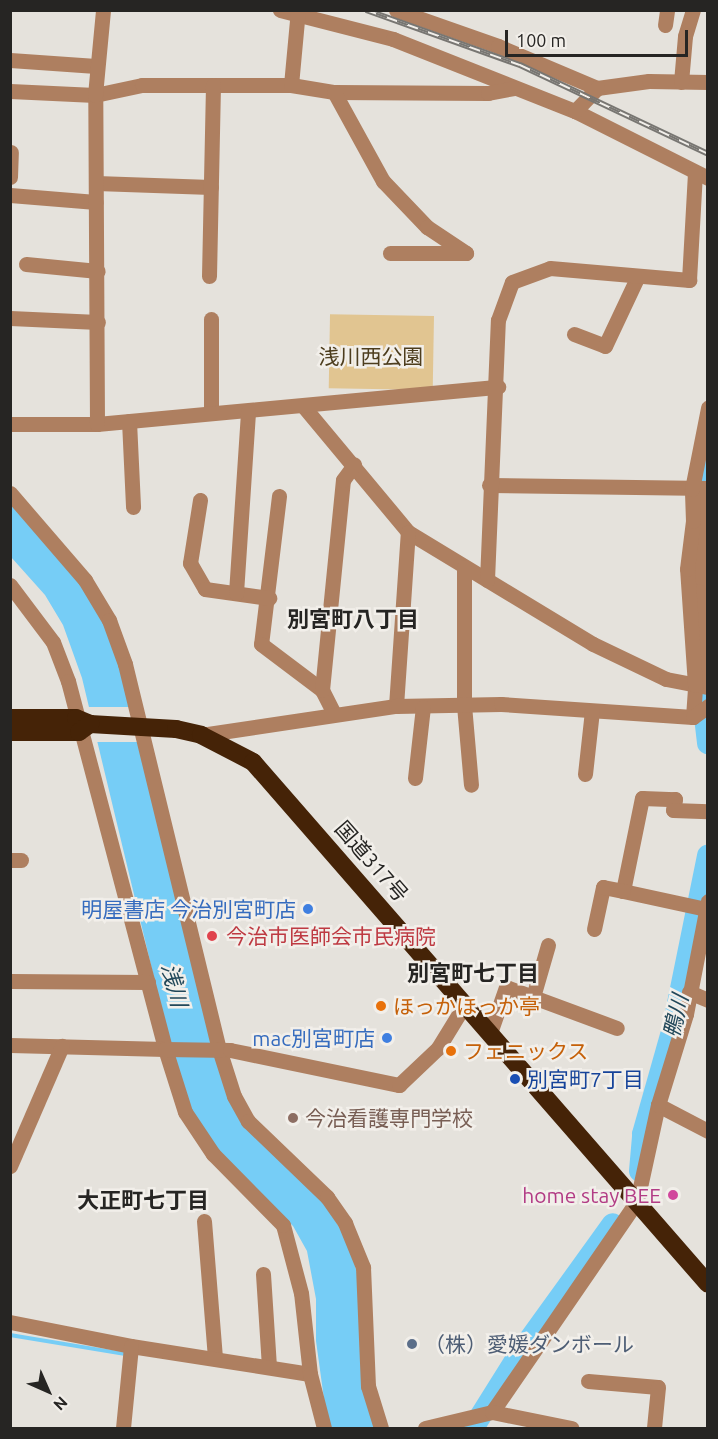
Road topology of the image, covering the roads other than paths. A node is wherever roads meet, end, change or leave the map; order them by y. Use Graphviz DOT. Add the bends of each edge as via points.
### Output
graph roads {
  1 [pos="103,10"];
  2 [pos="280,10"];
  3 [pos="396,10"];
  4 [pos="693,10"];
  5 [pos="298,12"];
  6 [pos="10,60"];
  7 [pos="96,66"];
  8 [pos="681,82"];
  9 [pos="708,82"];
  10 [pos="213,85"];
  11 [pos="291,85"];
  12 [pos="514,88"];
  13 [pos="597,88"];
  14 [pos="10,91"];
  15 [pos="334,92"];
  16 [pos="95,94"];
  17 [pos="575,111"];
  18 [pos="15,152"];
  19 [pos="701,175"];
  20 [pos="10,177"];
  21 [pos="96,183"];
  22 [pos="211,187"];
  23 [pos="10,195"];
  24 [pos="96,202"];
  25 [pos="390,253"];
  26 [pos="26,264"];
  27 [pos="98,271"];
  28 [pos="209,276"];
  29 [pos="638,276"];
  30 [pos="10,318"];
  31 [pos="211,319"];
  32 [pos="98,322"];
  33 [pos="574,334"];
  34 [pos="498,387"];
  35 [pos="304,407"];
  36 [pos="708,408"];
  37 [pos="211,411"];
  38 [pos="248,411"];
  39 [pos="129,421"];
  40 [pos="10,424"];
  41 [pos="97,424"];
  42 [pos="354,465"];
  43 [pos="489,485"];
  44 [pos="702,489"];
  45 [pos="10,493"];
  46 [pos="279,496"];
  47 [pos="200,500"];
  48 [pos="133,507"];
  49 [pos="408,532"];
  50 [pos="465,567"];
  51 [pos="487,580"];
  52 [pos="10,585"];
  53 [pos="236,592"];
  54 [pos="269,598"];
  55 [pos="703,685"];
  56 [pos="322,690"];
  57 [pos="464,705"];
  58 [pos="396,706"];
  59 [pos="708,706"];
  60 [pos="423,707"];
  61 [pos="592,711"];
  62 [pos="334,714"];
  63 [pos="693,717"];
  64 [pos="10,718"];
  65 [pos="137,724"];
  66 [pos="82,725"];
  67 [pos="10,732"];
  68 [pos="201,735"];
  69 [pos="585,774"];
  70 [pos="415,778"];
  71 [pos="471,785"];
  72 [pos="708,811"];
  73 [pos="623,891"];
  74 [pos="707,905"];
  75 [pos="594,929"];
  76 [pos="548,945"];
  77 [pos="703,950"];
  78 [pos="10,981"];
  79 [pos="148,982"];
  80 [pos="689,992"];
  81 [pos="533,997"];
  82 [pos="708,1000"];
  83 [pos="465,1004"];
  84 [pos="617,1028"];
  85 [pos="489,1033"];
  86 [pos="10,1045"];
  87 [pos="62,1046"];
  88 [pos="168,1049"];
  89 [pos="216,1049"];
  90 [pos="658,1106"];
  91 [pos="708,1131"];
  92 [pos="10,1166"];
  93 [pos="637,1202"];
  94 [pos="204,1221"];
  95 [pos="263,1274"];
  96 [pos="708,1284"];
  97 [pos="10,1322"];
  98 [pos="131,1346"];
  99 [pos="215,1359"];
  100 [pos="269,1368"];
  101 [pos="310,1374"];
  102 [pos="588,1381"];
  103 [pos="492,1412"];
  104 [pos="123,1428"];
  105 [pos="324,1428"];
  106 [pos="381,1428"];
  107 [pos="425,1428"];
  108 [pos="571,1428"];
  109 [pos="654,1428"];
  1 -- 7 [label="street"];
  2 -- 5 [label="street"];
  3 -- 13 [label="street" via="498,46"];
  4 -- 8 [label="street" via="685,36"];
  5 -- 11 [label="street"];
  5 -- 12 [label="street" via="393,39"];
  6 -- 7 [label="street"];
  7 -- 16 [label="street"];
  8 -- 9 [label="street"];
  8 -- 13 [label="street" via="649,81"];
  10 -- 11 [label="street"];
  10 -- 16 [label="street" via="142,85"];
  10 -- 22 [label="street"];
  11 -- 15 [label="street"];
  12 -- 15 [label="street" via="488,93"];
  12 -- 17 [label="street"];
  13 -- 17 [label="street"];
  14 -- 16 [label="street"];
  15 -- 25 [label="street" via="383,181 427,227 466,253"];
  16 -- 21 [label="street"];
  17 -- 19 [label="street"];
  18 -- 20 [label="street"];
  19 -- 29 [label="street" via="688,280"];
  21 -- 22 [label="street"];
  21 -- 24 [label="street"];
  22 -- 28 [label="street"];
  23 -- 24 [label="street"];
  24 -- 27 [label="street"];
  26 -- 27 [label="street"];
  27 -- 32 [label="street"];
  29 -- 33 [label="street" via="605,346"];
  29 -- 34 [label="street" via="550,268 512,282 498,320"];
  30 -- 32 [label="street"];
  31 -- 37 [label="street"];
  32 -- 41 [label="street"];
  34 -- 35 [label="street"];
  34 -- 43 [label="street"];
  35 -- 38 [label="street"];
  35 -- 42 [label="street"];
  36 -- 44 [label="street"];
  37 -- 38 [label="street"];
  37 -- 39 [label="street"];
  38 -- 53 [label="street"];
  39 -- 41 [label="street"];
  39 -- 48 [label="street"];
  40 -- 41 [label="street"];
  42 -- 49 [label="street"];
  42 -- 56 [label="street" via="343,480"];
  43 -- 44 [label="street"];
  43 -- 51 [label="street"];
  44 -- 55 [label="street" via="698,591"];
  45 -- 65 [label="street" via="99,600 125,664"];
  46 -- 54 [label="street"];
  47 -- 53 [label="street" via="190,563 205,589"];
  49 -- 50 [label="street"];
  49 -- 58 [label="street"];
  50 -- 51 [label="street"];
  50 -- 57 [label="street"];
  51 -- 55 [label="street" via="593,644 666,679"];
  52 -- 66 [label="street" via="53,642"];
  53 -- 54 [label="street"];
  54 -- 56 [label="street" via="261,644"];
  55 -- 63 [label="street"];
  56 -- 62 [label="street"];
  57 -- 60 [label="street"];
  57 -- 61 [label="street"];
  57 -- 71 [label="street"];
  58 -- 60 [label="street"];
  58 -- 62 [label="street"];
  59 -- 63 [label="street"];
  60 -- 70 [label="street"];
  61 -- 63 [label="street"];
  61 -- 69 [label="street"];
  62 -- 68 [label="street"];
  64 -- 66 [label="highway, 国道317号"];
  65 -- 66 [label="highway, 国道317号"];
  65 -- 68 [label="highway, 国道317号"];
  65 -- 89 [label="street"];
  66 -- 67 [label="highway, 国道317号"];
  66 -- 79 [label="street"];
  68 -- 83 [label="highway, 国道317号" via="253,762 272,779"];
  72 -- 73 [label="street" via="673,810 675,799 642,798"];
  73 -- 74 [label="street"];
  73 -- 75 [label="street" via="603,887"];
  74 -- 77 [label="street"];
  76 -- 81 [label="street"];
  77 -- 80 [label="street"];
  78 -- 79 [label="street"];
  79 -- 88 [label="street"];
  80 -- 82 [label="street"];
  80 -- 90 [label="street"];
  81 -- 84 [label="street"];
  81 -- 85 [label="street" via="506,987"];
  83 -- 85 [label="highway, 国道317号"];
  83 -- 89 [label="street" via="438,1048 399,1085"];
  85 -- 93 [label="highway, 国道317号"];
  86 -- 87 [label="street"];
  87 -- 88 [label="street"];
  87 -- 92 [label="street"];
  88 -- 89 [label="street"];
  88 -- 101 [label="street" via="184,1112 253,1198 283,1225 302,1293"];
  89 -- 106 [label="street" via="248,1121 327,1197 356,1247 363,1267 368,1386"];
  90 -- 91 [label="street"];
  90 -- 93 [label="street"];
  93 -- 96 [label="highway, 国道317号"];
  93 -- 103 [label="street"];
  94 -- 99 [label="street"];
  95 -- 100 [label="street"];
  97 -- 98 [label="street"];
  98 -- 99 [label="street"];
  98 -- 104 [label="street"];
  99 -- 100 [label="street"];
  100 -- 101 [label="street"];
  101 -- 105 [label="street"];
  102 -- 109 [label="street" via="658,1387"];
  103 -- 107 [label="street"];
  103 -- 108 [label="street"];
}
